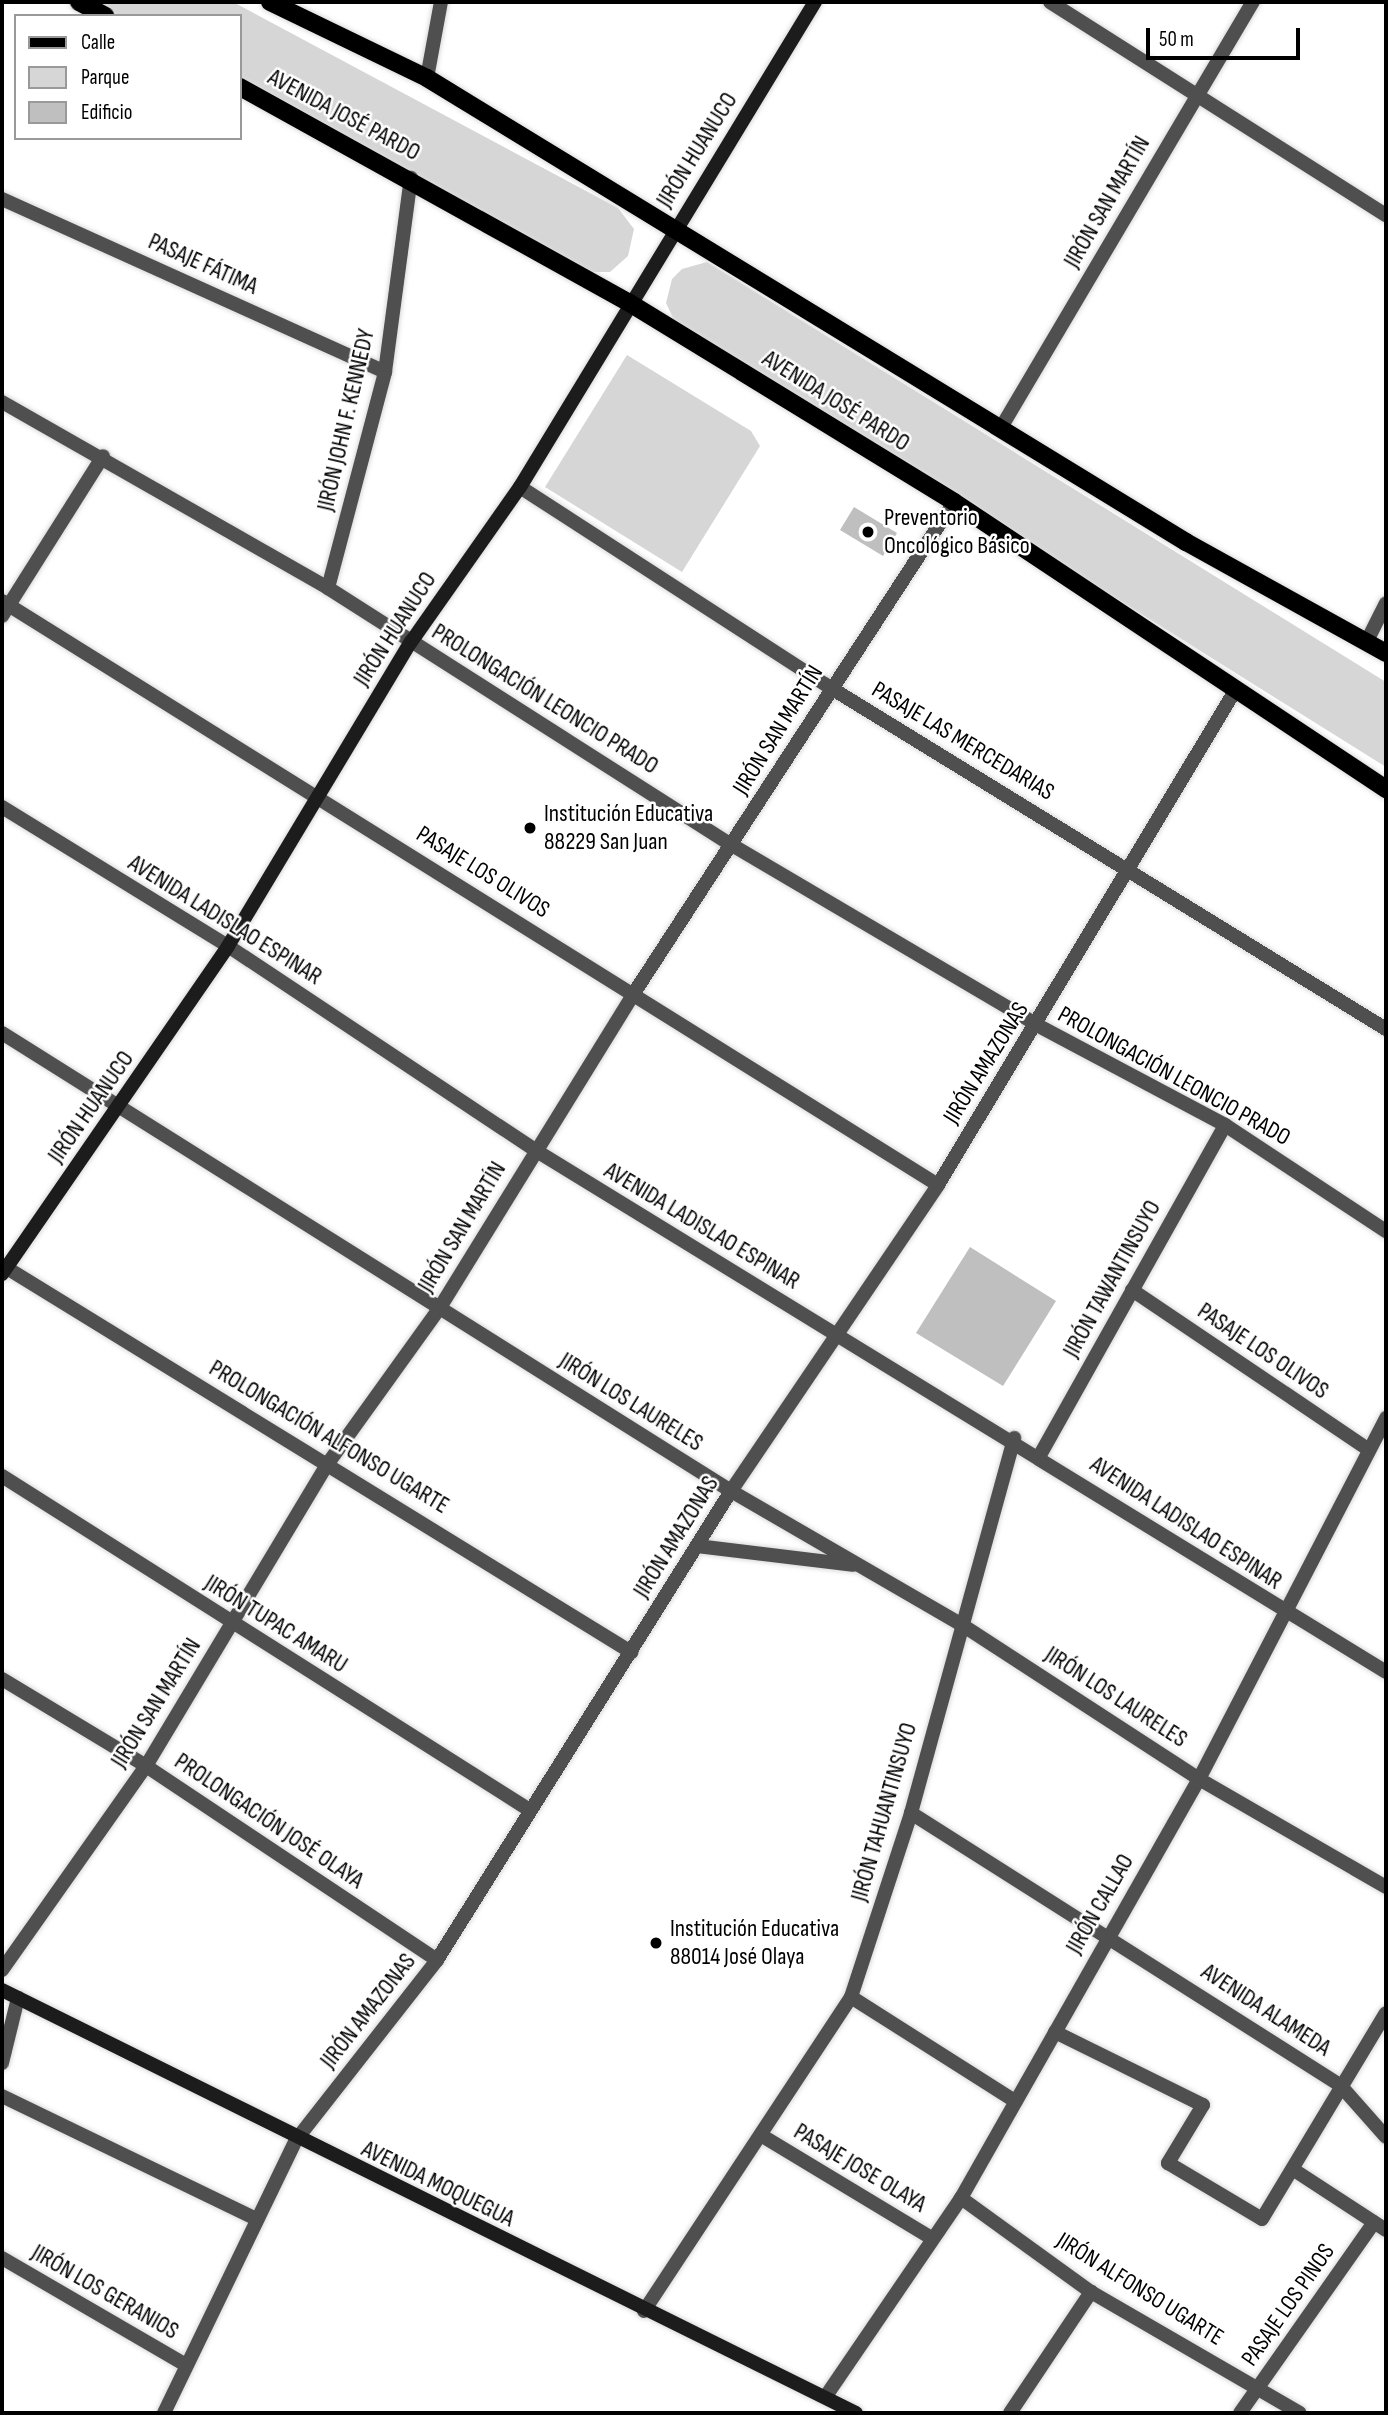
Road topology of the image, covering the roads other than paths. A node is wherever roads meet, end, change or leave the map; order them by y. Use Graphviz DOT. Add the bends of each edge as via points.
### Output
graph roads {
  1 [pos="79,2"];
  2 [pos="270,2"];
  3 [pos="441,2"];
  4 [pos="815,2"];
  5 [pos="1050,2"];
  6 [pos="1253,2"];
  7 [pos="101,14"];
  8 [pos="427,78"];
  9 [pos="242,88"];
  10 [pos="1195,96"];
  11 [pos="411,178"];
  12 [pos="2,199"];
  13 [pos="1386,215"];
  14 [pos="676,228"];
  15 [pos="628,302"];
  16 [pos="385,372"];
  17 [pos="2,402"];
  18 [pos="1002,426"];
  19 [pos="103,456"];
  20 [pos="520,487"];
  21 [pos="954,502"];
  22 [pos="328,588"];
  23 [pos="1386,603"];
  24 [pos="4,607"];
  25 [pos="1367,640"];
  26 [pos="411,642"];
  27 [pos="1386,653"];
  28 [pos="831,688"];
  29 [pos="1236,689"];
  30 [pos="1386,789"];
  31 [pos="318,796"];
  32 [pos="2,807"];
  33 [pos="732,845"];
  34 [pos="1132,870"];
  35 [pos="228,946"];
  36 [pos="634,993"];
  37 [pos="1037,1025"];
  38 [pos="1386,1029"];
  39 [pos="2,1033"];
  40 [pos="122,1104"];
  41 [pos="1225,1125"];
  42 [pos="535,1150"];
  43 [pos="938,1185"];
  44 [pos="1386,1231"];
  45 [pos="3,1269"];
  46 [pos="1132,1290"];
  47 [pos="439,1309"];
  48 [pos="838,1335"];
  49 [pos="1386,1418"];
  50 [pos="1014,1438"];
  51 [pos="1369,1450"];
  52 [pos="1040,1455"];
  53 [pos="329,1462"];
  54 [pos="2,1476"];
  55 [pos="731,1492"];
  56 [pos="697,1546"];
  57 [pos="861,1566"];
  58 [pos="1284,1615"];
  59 [pos="232,1623"];
  60 [pos="959,1623"];
  61 [pos="631,1651"];
  62 [pos="1386,1672"];
  63 [pos="2,1679"];
  64 [pos="146,1766"];
  65 [pos="1199,1779"];
  66 [pos="528,1809"];
  67 [pos="911,1813"];
  68 [pos="1386,1887"];
  69 [pos="1108,1935"];
  70 [pos="436,1960"];
  71 [pos="2,1970"];
  72 [pos="2,1990"];
  73 [pos="850,1997"];
  74 [pos="18,1998"];
  75 [pos="1386,2013"];
  76 [pos="1055,2032"];
  77 [pos="2,2063"];
  78 [pos="1340,2085"];
  79 [pos="2,2096"];
  80 [pos="1013,2100"];
  81 [pos="764,2137"];
  82 [pos="1386,2137"];
  83 [pos="296,2140"];
  84 [pos="1294,2170"];
  85 [pos="961,2198"];
  86 [pos="257,2219"];
  87 [pos="1380,2226"];
  88 [pos="933,2239"];
  89 [pos="2,2258"];
  90 [pos="1091,2292"];
  91 [pos="644,2311"];
  92 [pos="186,2365"];
  93 [pos="1258,2387"];
  94 [pos="826,2396"];
  95 [pos="164,2413"];
  96 [pos="856,2413"];
  97 [pos="1010,2413"];
  98 [pos="1240,2413"];
  99 [pos="1300,2413"];
  1 -- 7 [label="main road"];
  2 -- 8 [label="main road"];
  3 -- 8 [label="street"];
  4 -- 14 [label="main road, JIRÓN HUANUCO"];
  5 -- 10 [label="street"];
  6 -- 10 [label="street, JIRÓN SAN MARTÍN"];
  8 -- 14 [label="main road"];
  9 -- 11 [label="main road, AVENIDA JOSÉ PARDO"];
  10 -- 13 [label="street"];
  10 -- 18 [label="street, JIRÓN SAN MARTÍN"];
  11 -- 15 [label="main road, AVENIDA JOSÉ PARDO"];
  11 -- 16 [label="street, JIRÓN JOHN F. KENNEDY"];
  12 -- 16 [label="street, PASAJE FÁTIMA"];
  14 -- 15 [label="main road, JIRÓN HUANUCO"];
  14 -- 18 [label="main road"];
  15 -- 20 [label="main road, JIRÓN HUANUCO"];
  15 -- 21 [label="main road, AVENIDA JOSÉ PARDO"];
  16 -- 22 [label="street, JIRÓN JOHN F. KENNEDY"];
  17 -- 19 [label="street, PROLONGACIÓN LEONCIO PRADO"];
  18 -- 25 [label="main road" via="1186,542"];
  19 -- 22 [label="street, PROLONGACIÓN LEONCIO PRADO"];
  19 -- 24 [label="street"];
  20 -- 26 [label="main road, JIRÓN HUANUCO"];
  20 -- 28 [label="street, PASAJE LAS MERCEDARIAS"];
  21 -- 28 [label="street, JIRÓN SAN MARTÍN"];
  21 -- 29 [label="main road, AVENIDA JOSÉ PARDO"];
  22 -- 26 [label="street, PROLONGACIÓN LEONCIO PRADO"];
  23 -- 25 [label="street"];
  24 -- 31 [label="street, PASAJE LOS OLIVOS"];
  25 -- 27 [label="main road"];
  26 -- 31 [label="main road, JIRÓN HUANUCO"];
  26 -- 33 [label="street, PROLONGACIÓN LEONCIO PRADO"];
  28 -- 33 [label="street, JIRÓN SAN MARTÍN"];
  28 -- 34 [label="street, PASAJE LAS MERCEDARIAS"];
  29 -- 30 [label="main road, AVENIDA JOSÉ PARDO"];
  29 -- 34 [label="street, JIRÓN AMAZONAS"];
  31 -- 35 [label="main road, JIRÓN HUANUCO"];
  31 -- 36 [label="street, PASAJE LOS OLIVOS"];
  32 -- 35 [label="street, AVENIDA LADISLAO ESPINAR"];
  33 -- 36 [label="street, JIRÓN SAN MARTÍN"];
  33 -- 37 [label="street, PROLONGACIÓN LEONCIO PRADO"];
  34 -- 37 [label="street, JIRÓN AMAZONAS"];
  34 -- 38 [label="street, PASAJE LAS MERCEDARIAS"];
  35 -- 40 [label="main road, JIRÓN HUANUCO"];
  35 -- 42 [label="street, AVENIDA LADISLAO ESPINAR"];
  36 -- 42 [label="street, JIRÓN SAN MARTÍN"];
  36 -- 43 [label="street, PASAJE LOS OLIVOS"];
  37 -- 41 [label="street, PROLONGACIÓN LEONCIO PRADO"];
  37 -- 43 [label="street, JIRÓN AMAZONAS"];
  39 -- 40 [label="street, JIRÓN LOS LAURELES"];
  40 -- 45 [label="main road, JIRÓN HUANUCO"];
  40 -- 47 [label="street, JIRÓN LOS LAURELES"];
  41 -- 44 [label="street, PROLONGACIÓN LEONCIO PRADO"];
  41 -- 46 [label="street, JIRÓN TAWANTINSUYO"];
  42 -- 47 [label="street, JIRÓN SAN MARTÍN"];
  42 -- 48 [label="street, AVENIDA LADISLAO ESPINAR"];
  43 -- 48 [label="street, JIRÓN AMAZONAS"];
  45 -- 53 [label="street, PROLONGACIÓN ALFONSO UGARTE"];
  46 -- 51 [label="street, PASAJE LOS OLIVOS"];
  46 -- 52 [label="street, JIRÓN TAWANTINSUYO"];
  47 -- 53 [label="street, JIRÓN SAN MARTÍN"];
  47 -- 55 [label="street, JIRÓN LOS LAURELES"];
  48 -- 50 [label="street, AVENIDA LADISLAO ESPINAR"];
  48 -- 55 [label="street, JIRÓN AMAZONAS"];
  49 -- 51 [label="street, JIRÓN CALLAO"];
  50 -- 52 [label="street, AVENIDA LADISLAO ESPINAR"];
  50 -- 60 [label="street, JIRÓN TAHUANTINSUYO"];
  51 -- 58 [label="street, JIRÓN CALLAO"];
  52 -- 58 [label="street, AVENIDA LADISLAO ESPINAR"];
  53 -- 59 [label="street, JIRÓN SAN MARTÍN"];
  53 -- 61 [label="street, PROLONGACIÓN ALFONSO UGARTE"];
  54 -- 59 [label="street, JIRÓN TUPAC AMARU"];
  55 -- 56 [label="street, JIRÓN AMAZONAS"];
  55 -- 57 [label="street, JIRÓN LOS LAURELES"];
  56 -- 57 [label="street"];
  56 -- 61 [label="street, JIRÓN AMAZONAS"];
  57 -- 60 [label="street, JIRÓN LOS LAURELES"];
  58 -- 62 [label="street, AVENIDA LADISLAO ESPINAR"];
  58 -- 65 [label="street, JIRÓN CALLAO"];
  59 -- 64 [label="street, JIRÓN SAN MARTÍN"];
  59 -- 66 [label="street, JIRÓN TUPAC AMARU"];
  60 -- 65 [label="street, JIRÓN LOS LAURELES"];
  60 -- 67 [label="street, JIRÓN TAHUANTINSUYO"];
  61 -- 66 [label="street, JIRÓN AMAZONAS"];
  63 -- 64 [label="street, PROLONGACIÓN JOSÉ OLAYA"];
  64 -- 70 [label="street, PROLONGACIÓN JOSÉ OLAYA"];
  64 -- 71 [label="street, JIRÓN SAN MARTÍN"];
  65 -- 68 [label="street, JIRÓN LOS LAURELES"];
  65 -- 69 [label="street, JIRÓN CALLAO"];
  66 -- 70 [label="street, JIRÓN AMAZONAS"];
  67 -- 69 [label="street, AVENIDA ALAMEDA"];
  67 -- 73 [label="street, JIRÓN TAHUANTINSUYO"];
  69 -- 76 [label="street, JIRÓN CALLAO"];
  69 -- 78 [label="street, AVENIDA ALAMEDA"];
  70 -- 83 [label="street, JIRÓN AMAZONAS"];
  72 -- 74 [label="main road, AVENIDA MOQUEGUA"];
  73 -- 80 [label="street"];
  73 -- 81 [label="street, JIRÓN TAHUANTINSUYO"];
  74 -- 77 [label="street"];
  74 -- 83 [label="main road, AVENIDA MOQUEGUA"];
  75 -- 78 [label="street"];
  76 -- 80 [label="street, JIRÓN CALLAO"];
  76 -- 84 [label="street" via="1203,2105 1168,2163 1262,2219"];
  78 -- 82 [label="street, AVENIDA ALAMEDA"];
  78 -- 84 [label="street"];
  79 -- 86 [label="street"];
  80 -- 85 [label="street, JIRÓN CALLAO"];
  81 -- 88 [label="street, PASAJE JOSE OLAYA"];
  81 -- 91 [label="street, JIRÓN TAHUANTINSUYO"];
  83 -- 86 [label="street, JIRÓN AMAZONAS"];
  83 -- 91 [label="main road, AVENIDA MOQUEGUA"];
  84 -- 87 [label="street"];
  85 -- 88 [label="street, JIRÓN CALLAO"];
  85 -- 90 [label="street, JIRÓN ALFONSO UGARTE"];
  86 -- 92 [label="street, JIRÓN AMAZONAS"];
  87 -- 93 [label="street, PASAJE LOS PINOS"];
  88 -- 94 [label="street, JIRÓN CALLAO"];
  89 -- 92 [label="street, JIRÓN LOS GERANIOS"];
  90 -- 93 [label="street, JIRÓN ALFONSO UGARTE"];
  90 -- 97 [label="street"];
  91 -- 94 [label="main road, AVENIDA MOQUEGUA"];
  92 -- 95 [label="street, JIRÓN AMAZONAS"];
  93 -- 98 [label="street, PASAJE LOS PINOS"];
  93 -- 99 [label="street, JIRÓN ALFONSO UGARTE"];
  94 -- 96 [label="main road, AVENIDA MOQUEGUA"];
}
